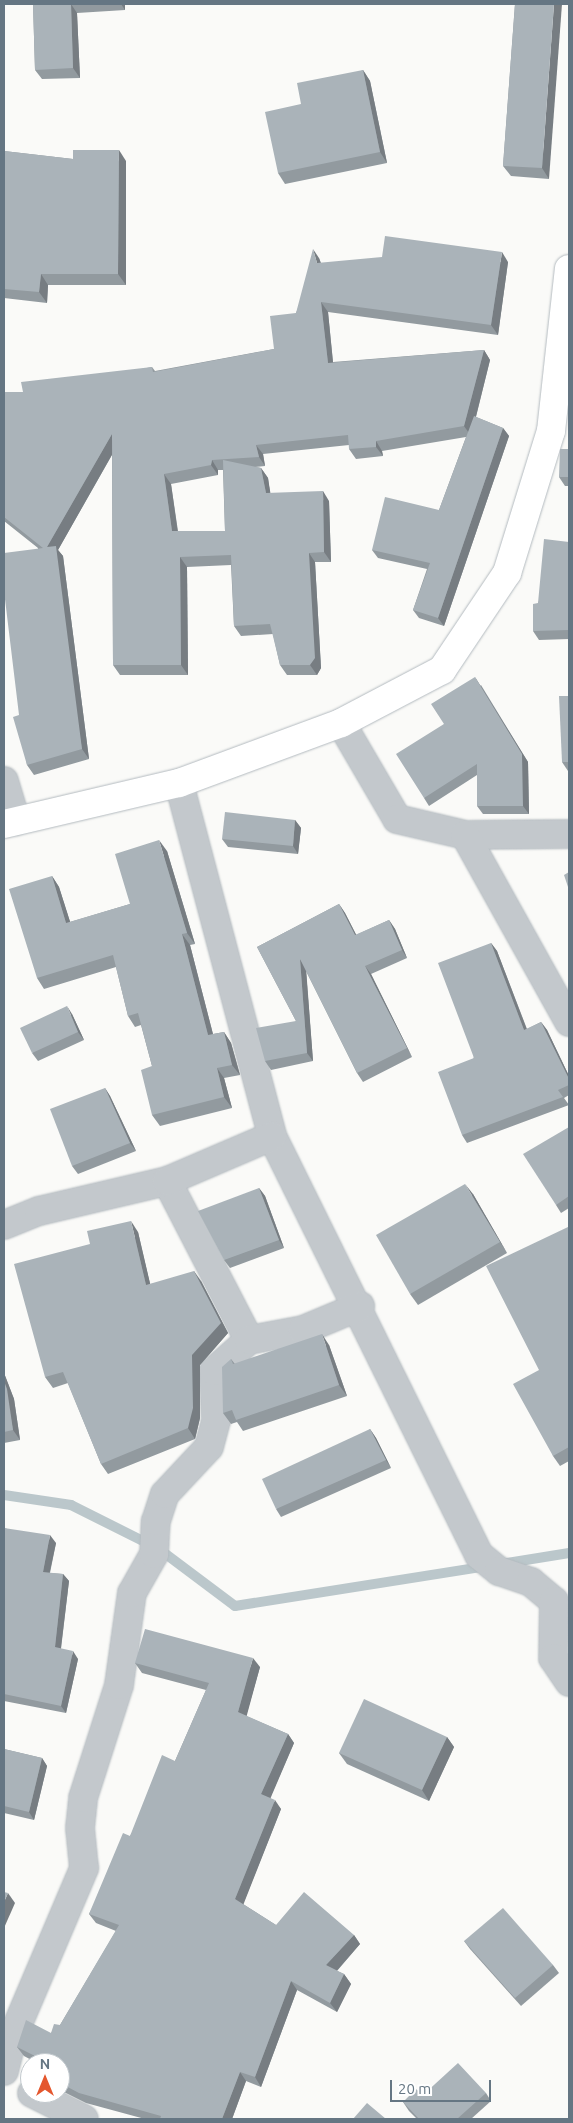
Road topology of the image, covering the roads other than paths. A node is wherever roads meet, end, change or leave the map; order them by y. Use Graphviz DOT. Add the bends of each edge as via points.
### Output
graph roads {
  1 [pos="569,270"];
  2 [pos="340,723"];
  3 [pos="4,781"];
  4 [pos="179,783"];
  5 [pos="10,822"];
  6 [pos="569,834"];
  7 [pos="465,835"];
  8 [pos="569,1022"];
  9 [pos="272,1136"];
  10 [pos="167,1181"];
  11 [pos="4,1225"];
  12 [pos="360,1306"];
  13 [pos="248,1340"];
  14 [pos="569,1682"];
  15 [pos="4,2071"];
  16 [pos="4,2079"];
  17 [pos="20,2087"];
  18 [pos="53,2103"];
  19 [pos="84,2119"];
  1 -- 2 [label="street" via="551,431 507,573 442,670"];
  2 -- 4 [label="street"];
  2 -- 7 [label="street" via="397,820"];
  3 -- 5 [label="street"];
  4 -- 5 [label="street"];
  4 -- 9 [label="street"];
  6 -- 7 [label="street"];
  7 -- 8 [label="street"];
  9 -- 10 [label="street"];
  9 -- 12 [label="street"];
  10 -- 11 [label="street" via="39,1211"];
  10 -- 13 [label="street"];
  12 -- 13 [label="street" via="303,1330"];
  12 -- 14 [label="street" via="479,1555 499,1572 531,1582 554,1601 552,1658"];
  13 -- 15 [label="street" via="214,1371 216,1420 209,1447 165,1494 149,1561 132,1593 118,1686 83,1798 80,1828 84,1868 12,2038"];
  16 -- 17 [label="street"];
  18 -- 19 [label="street"];
}
